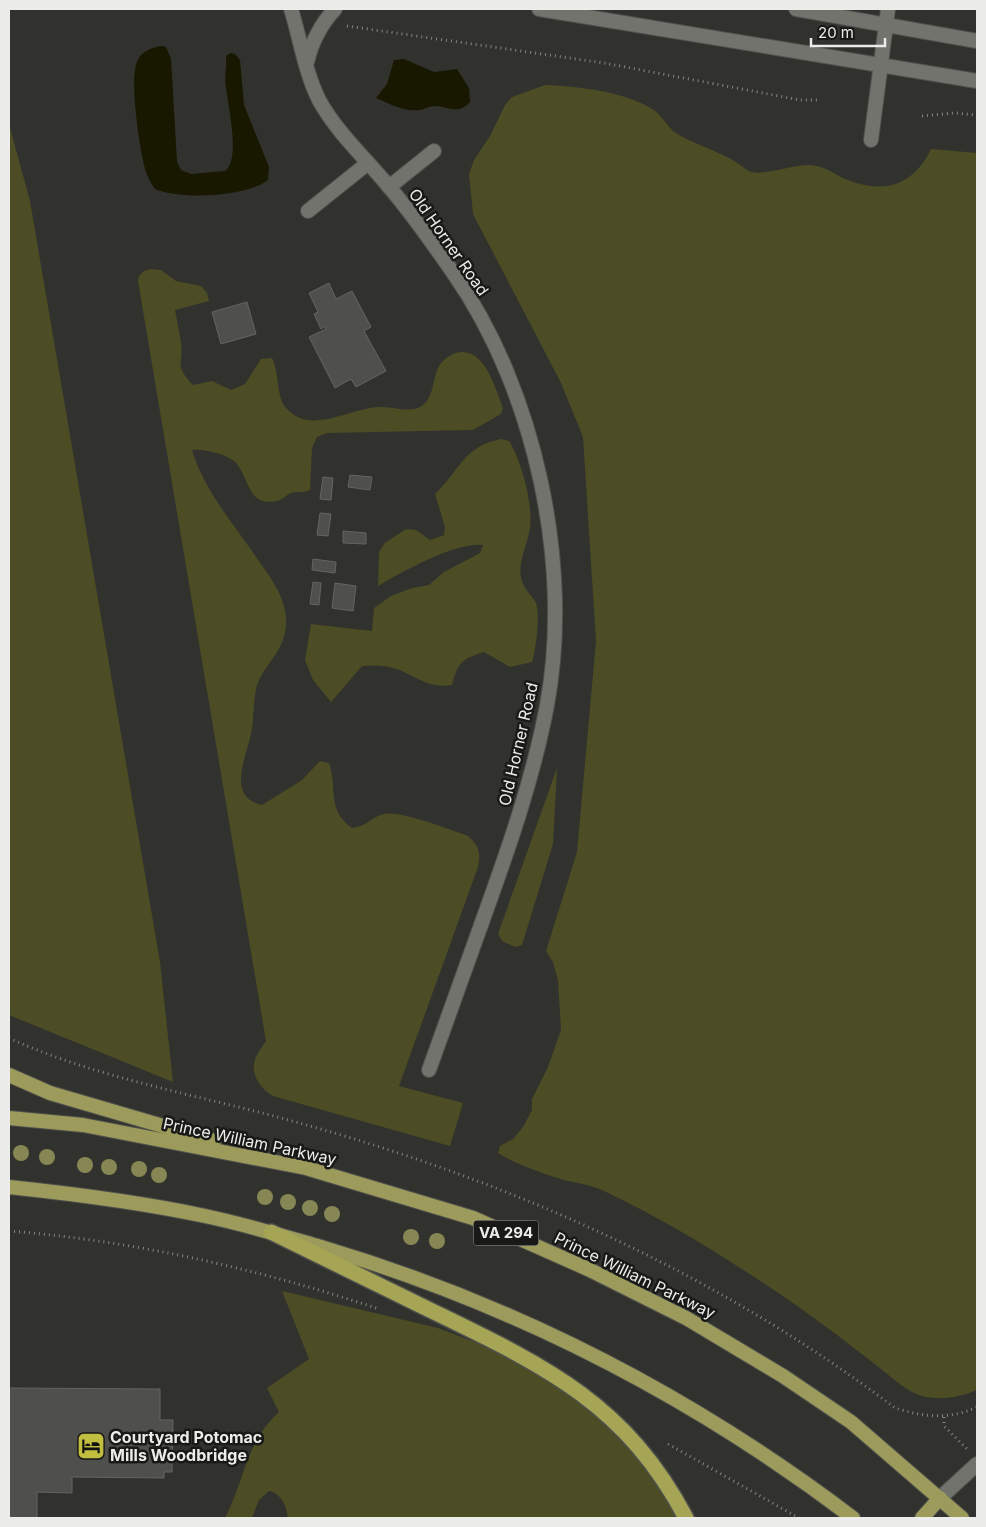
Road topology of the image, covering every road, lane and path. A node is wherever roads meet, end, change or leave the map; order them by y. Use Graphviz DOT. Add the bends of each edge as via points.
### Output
graph roads {
  1 [pos="291,9"];
  2 [pos="335,9"];
  3 [pos="539,9"];
  4 [pos="796,9"];
  5 [pos="888,9"];
  6 [pos="338,24"];
  7 [pos="886,26"];
  8 [pos="977,41"];
  9 [pos="306,63"];
  10 [pos="881,67"];
  11 [pos="977,81"];
  12 [pos="820,100"];
  13 [pos="977,115"];
  14 [pos="922,116"];
  15 [pos="871,140"];
  16 [pos="434,150"];
  17 [pos="368,163"];
  18 [pos="390,187"];
  19 [pos="308,211"];
  20 [pos="429,1070"];
  21 [pos="9,1075"];
  22 [pos="9,1118"];
  23 [pos="306,1168"];
  24 [pos="9,1186"];
  25 [pos="9,1230"];
  26 [pos="271,1232"];
  27 [pos="388,1312"];
  28 [pos="977,1408"];
  29 [pos="668,1444"];
  30 [pos="974,1458"];
  31 [pos="940,1498"];
  32 [pos="686,1518"];
  33 [pos="798,1518"];
  34 [pos="853,1518"];
  35 [pos="922,1518"];
  36 [pos="962,1518"];
  1 -- 9 [label="street, Old Horner Road"];
  2 -- 9 [label="street" via="312,42"];
  3 -- 10 [label="street"];
  4 -- 7 [label="street"];
  5 -- 7 [label="street"];
  6 -- 12 [label="path" via="604,64 800,100"];
  7 -- 8 [label="street"];
  7 -- 10 [label="street"];
  9 -- 17 [label="street, Old Horner Road" via="329,116"];
  10 -- 11 [label="street"];
  10 -- 15 [label="street"];
  13 -- 14 [label="path"];
  16 -- 18 [label="street"];
  17 -- 18 [label="street, Old Horner Road"];
  17 -- 19 [label="street"];
  18 -- 20 [label="street, Old Horner Road" via="457,277 500,359 535,458 552,545 555,620 548,702 516,827"];
  21 -- 23 [label="highway" via="50,1093"];
  22 -- 23 [label="highway, Prince William Parkway / VA 294" via="83,1125"];
  23 -- 31 [label="highway, Prince William Parkway / VA 294" via="473,1218 590,1270 686,1318 783,1376 851,1422"];
  24 -- 26 [label="highway" via="112,1198"];
  25 -- 27 [label="path" via="119,1244 206,1260"];
  26 -- 32 [label="highway" via="523,1355 582,1394 645,1453"];
  26 -- 34 [label="highway" via="388,1267 538,1327 635,1375 714,1421"];
  28 -- 30 [label="path" via="944,1417 944,1426"];
  29 -- 33 [label="path"];
  30 -- 31 [label="street"];
  31 -- 35 [label="highway"];
  31 -- 36 [label="highway, Prince William Parkway / VA 294"];
}
